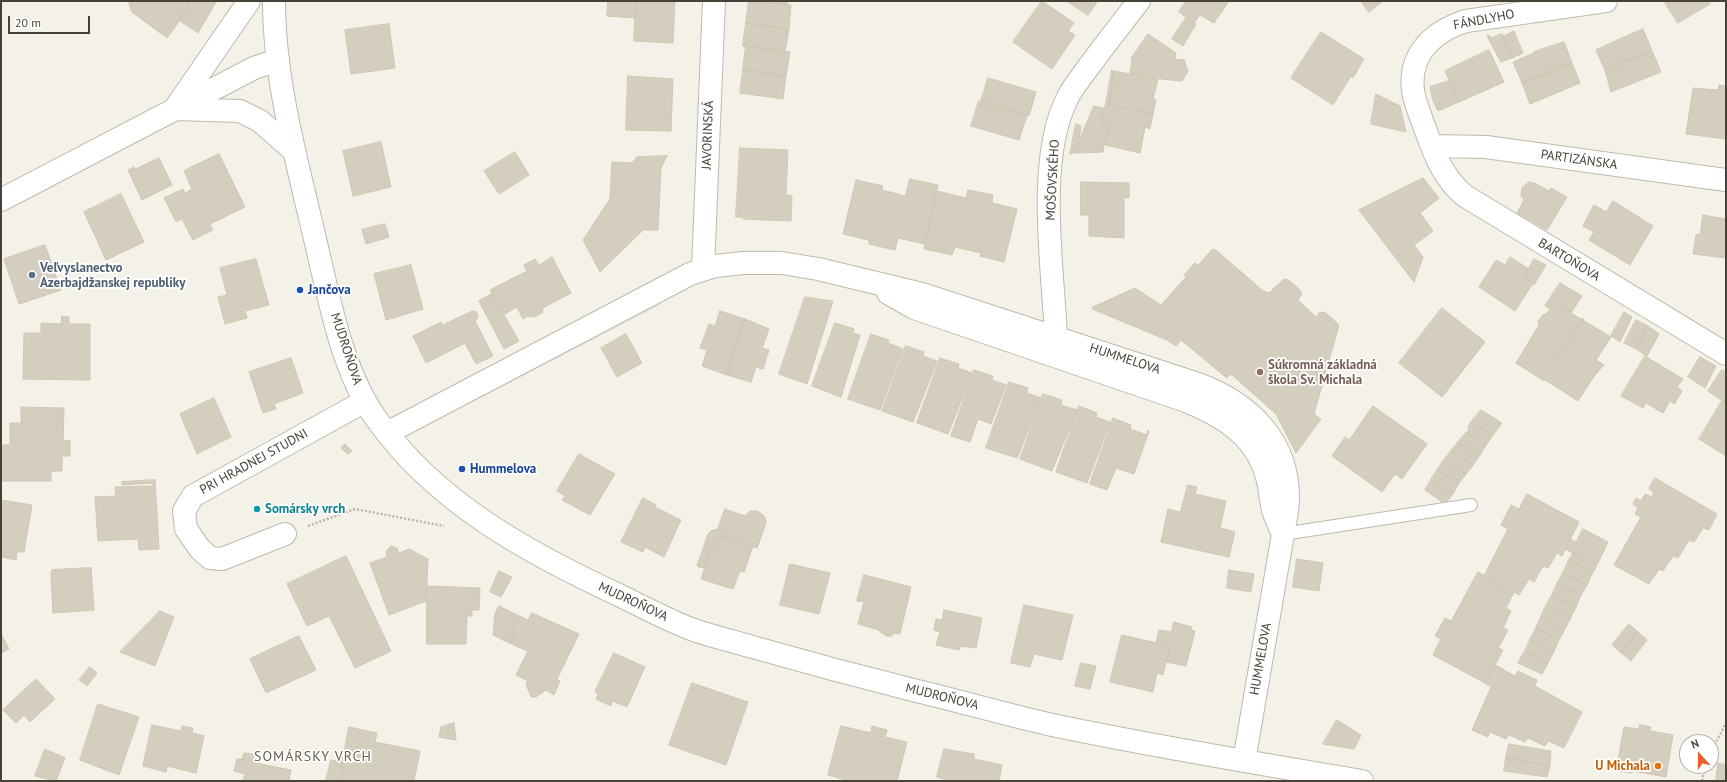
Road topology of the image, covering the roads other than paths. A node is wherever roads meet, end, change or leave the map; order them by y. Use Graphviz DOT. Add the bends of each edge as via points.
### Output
graph roads {
  1 [pos="249,1"];
  2 [pos="274,1"];
  3 [pos="714,1"];
  4 [pos="1138,1"];
  5 [pos="1606,1"];
  6 [pos="278,60"];
  7 [pos="174,109"];
  8 [pos="1432,146"];
  9 [pos="294,151"];
  10 [pos="1726,180"];
  11 [pos="1,200"];
  12 [pos="703,269"];
  13 [pos="867,282"];
  14 [pos="1056,337"];
  15 [pos="1726,354"];
  16 [pos="365,400"];
  17 [pos="387,433"];
  18 [pos="1470,505"];
  19 [pos="284,534"];
  20 [pos="1283,534"];
  21 [pos="1244,761"];
  22 [pos="1307,776"];
  23 [pos="1362,781"];
  1 -- 7 [label="street"];
  2 -- 6 [label="street, MUDROŇOVA"];
  3 -- 12 [label="street, JAVORINSKÁ"];
  4 -- 14 [label="street, MOŠOVSKÉHO" via="1072,90 1062,110 1055,134 1051,161 1050,207"];
  5 -- 8 [label="street, FÁNDLYHO" via="1466,21 1452,25 1436,35 1422,51 1414,79 1414,96"];
  6 -- 7 [label="street" via="254,68"];
  6 -- 9 [label="street, MUDROŇOVA"];
  7 -- 9 [label="street" via="240,111 264,124"];
  7 -- 11 [label="street"];
  8 -- 10 [label="street, PARTIZÁNSKA" via="1486,147"];
  8 -- 15 [label="street, BARTOŇOVA" via="1448,178 1465,196"];
  9 -- 16 [label="street, MUDROŇOVA" via="345,354 353,378"];
  12 -- 13 [label="street, HUMMELOVA" via="743,263 782,264 818,269"];
  12 -- 17 [label="street, HUMMELOVA" via="673,282"];
  13 -- 14 [label="street, HUMMELOVA" via="922,294"];
  13 -- 20 [label="street, HUMMELOVA" via="914,308 1186,401 1216,414 1239,432 1259,456 1267,475 1273,510"];
  14 -- 20 [label="street, HUMMELOVA" via="1201,385 1235,402 1251,414 1271,438 1282,461 1288,498"];
  16 -- 17 [label="street, MUDROŇOVA"];
  16 -- 19 [label="street, PRI HRADNEJ STUDNI" via="194,496 184,511 186,529 210,558 222,559"];
  17 -- 21 [label="street, MUDROŇOVA" via="427,477 490,527 578,577 691,628 812,664 1055,725"];
  18 -- 20 [label="lane"];
  20 -- 21 [label="street, HUMMELOVA"];
  21 -- 22 [label="street, MUDROŇOVA"];
  22 -- 23 [label="street, MUDROŇOVA"];
}
